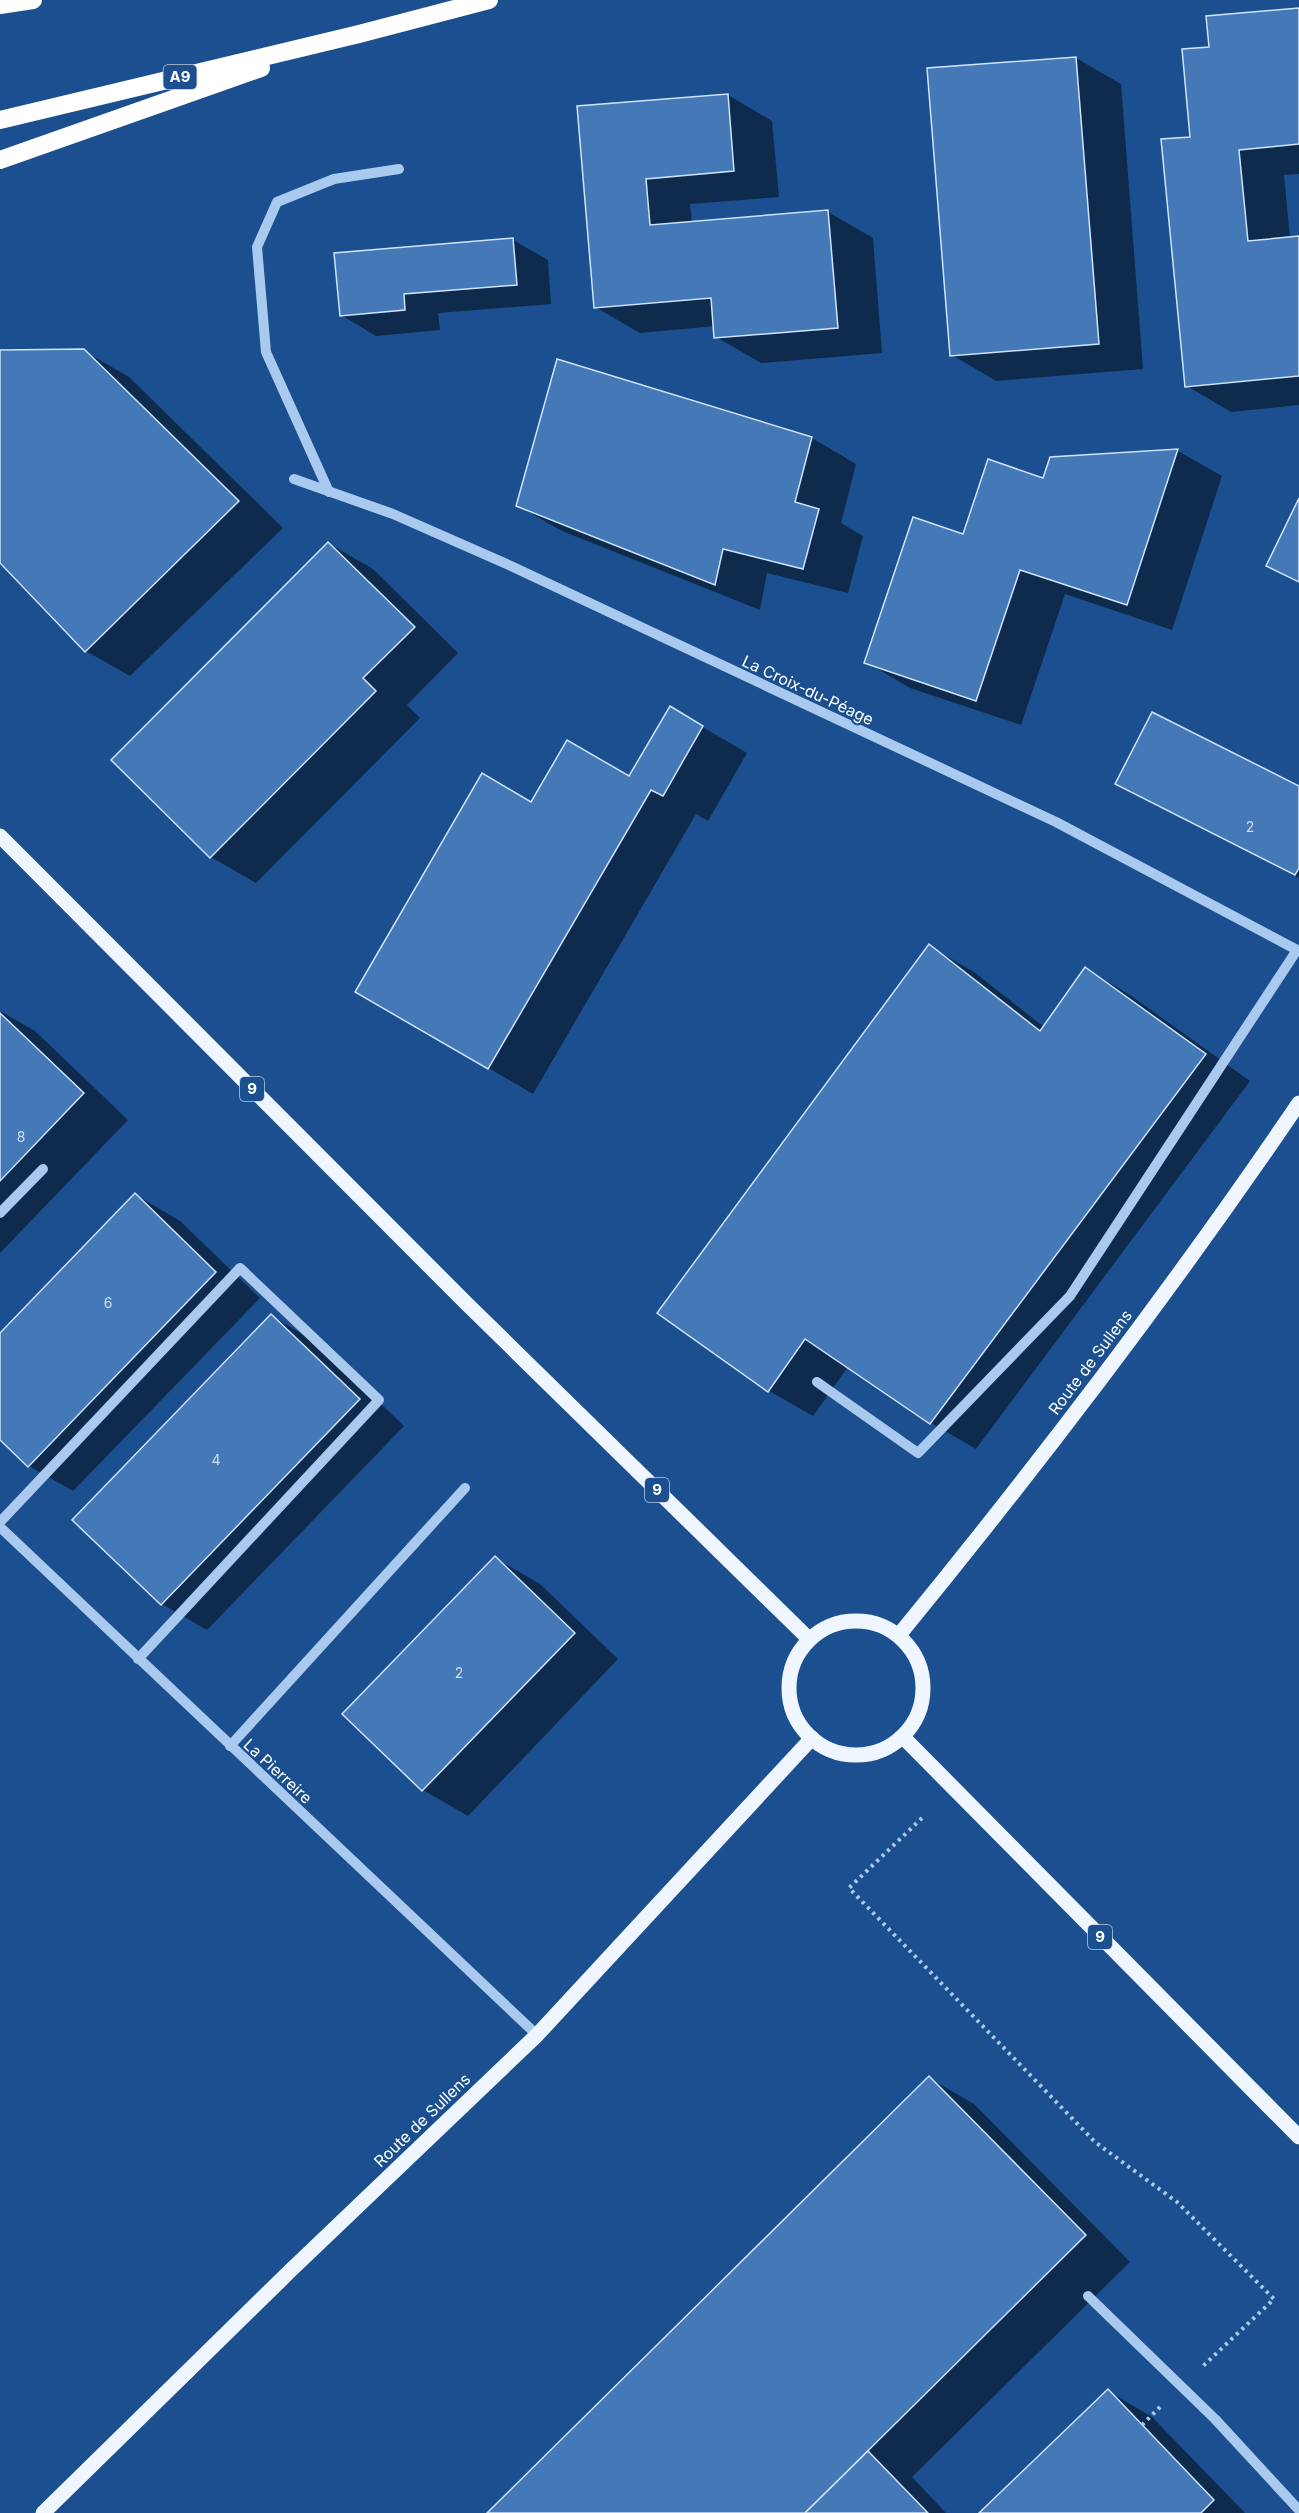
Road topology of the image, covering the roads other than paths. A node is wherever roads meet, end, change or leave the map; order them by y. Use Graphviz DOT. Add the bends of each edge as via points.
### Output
graph roads {
  1 [pos="33,0"];
  2 [pos="489,0"];
  3 [pos="0,5"];
  4 [pos="359,34"];
  5 [pos="0,120"];
  6 [pos="0,160"];
  7 [pos="399,169"];
  8 [pos="294,479"];
  9 [pos="330,492"];
  10 [pos="0,836"];
  11 [pos="1298,950"];
  12 [pos="1299,1103"];
  13 [pos="43,1169"];
  14 [pos="0,1213"];
  15 [pos="817,1382"];
  16 [pos="465,1488"];
  17 [pos="0,1522"];
  18 [pos="0,1527"];
  19 [pos="9,1536"];
  20 [pos="0,1545"];
  21 [pos="899,1635"];
  22 [pos="809,1639"];
  23 [pos="138,1659"];
  24 [pos="903,1737"];
  25 [pos="812,1738"];
  26 [pos="230,1746"];
  27 [pos="537,2035"];
  28 [pos="1299,2137"];
  29 [pos="1088,2296"];
  30 [pos="1299,2510"];
  31 [pos="43,2513"];
  1 -- 3 [label="highway"];
  2 -- 4 [label="highway, A9"];
  4 -- 5 [label="highway, A9"];
  4 -- 6 [label="highway"];
  7 -- 9 [label="street" via="334,179 277,202 257,247 266,352"];
  8 -- 9 [label="street, La Croix-du-Péage"];
  9 -- 11 [label="street, La Croix-du-Péage" via="393,514 511,566 1056,822"];
  10 -- 22 [label="main road, 9" via="466,1304"];
  11 -- 15 [label="street" via="1070,1296 918,1454"];
  12 -- 21 [label="main road, Route de Sullens" via="1130,1341"];
  13 -- 14 [label="street"];
  16 -- 26 [label="street"];
  17 -- 23 [label="street" via="240,1268 379,1400"];
  18 -- 19 [label="street, La Pierreire"];
  19 -- 20 [label="street"];
  19 -- 23 [label="street, La Pierreire"];
  21 -- 22 [label="main road" via="863,1620 843,1621"];
  21 -- 24 [label="main road" via="914,1653 922,1674 923,1697 916,1719"];
  22 -- 25 [label="main road" via="794,1663 788,1689 795,1716"];
  23 -- 26 [label="street, La Pierreire"];
  24 -- 25 [label="main road" via="882,1750 857,1755 833,1751"];
  24 -- 28 [label="main road, 9"];
  25 -- 27 [label="main road, Route de Sullens"];
  26 -- 27 [label="street, La Pierreire"];
  27 -- 31 [label="main road, Route de Sullens"];
  29 -- 30 [label="street" via="1215,2420"];
}
